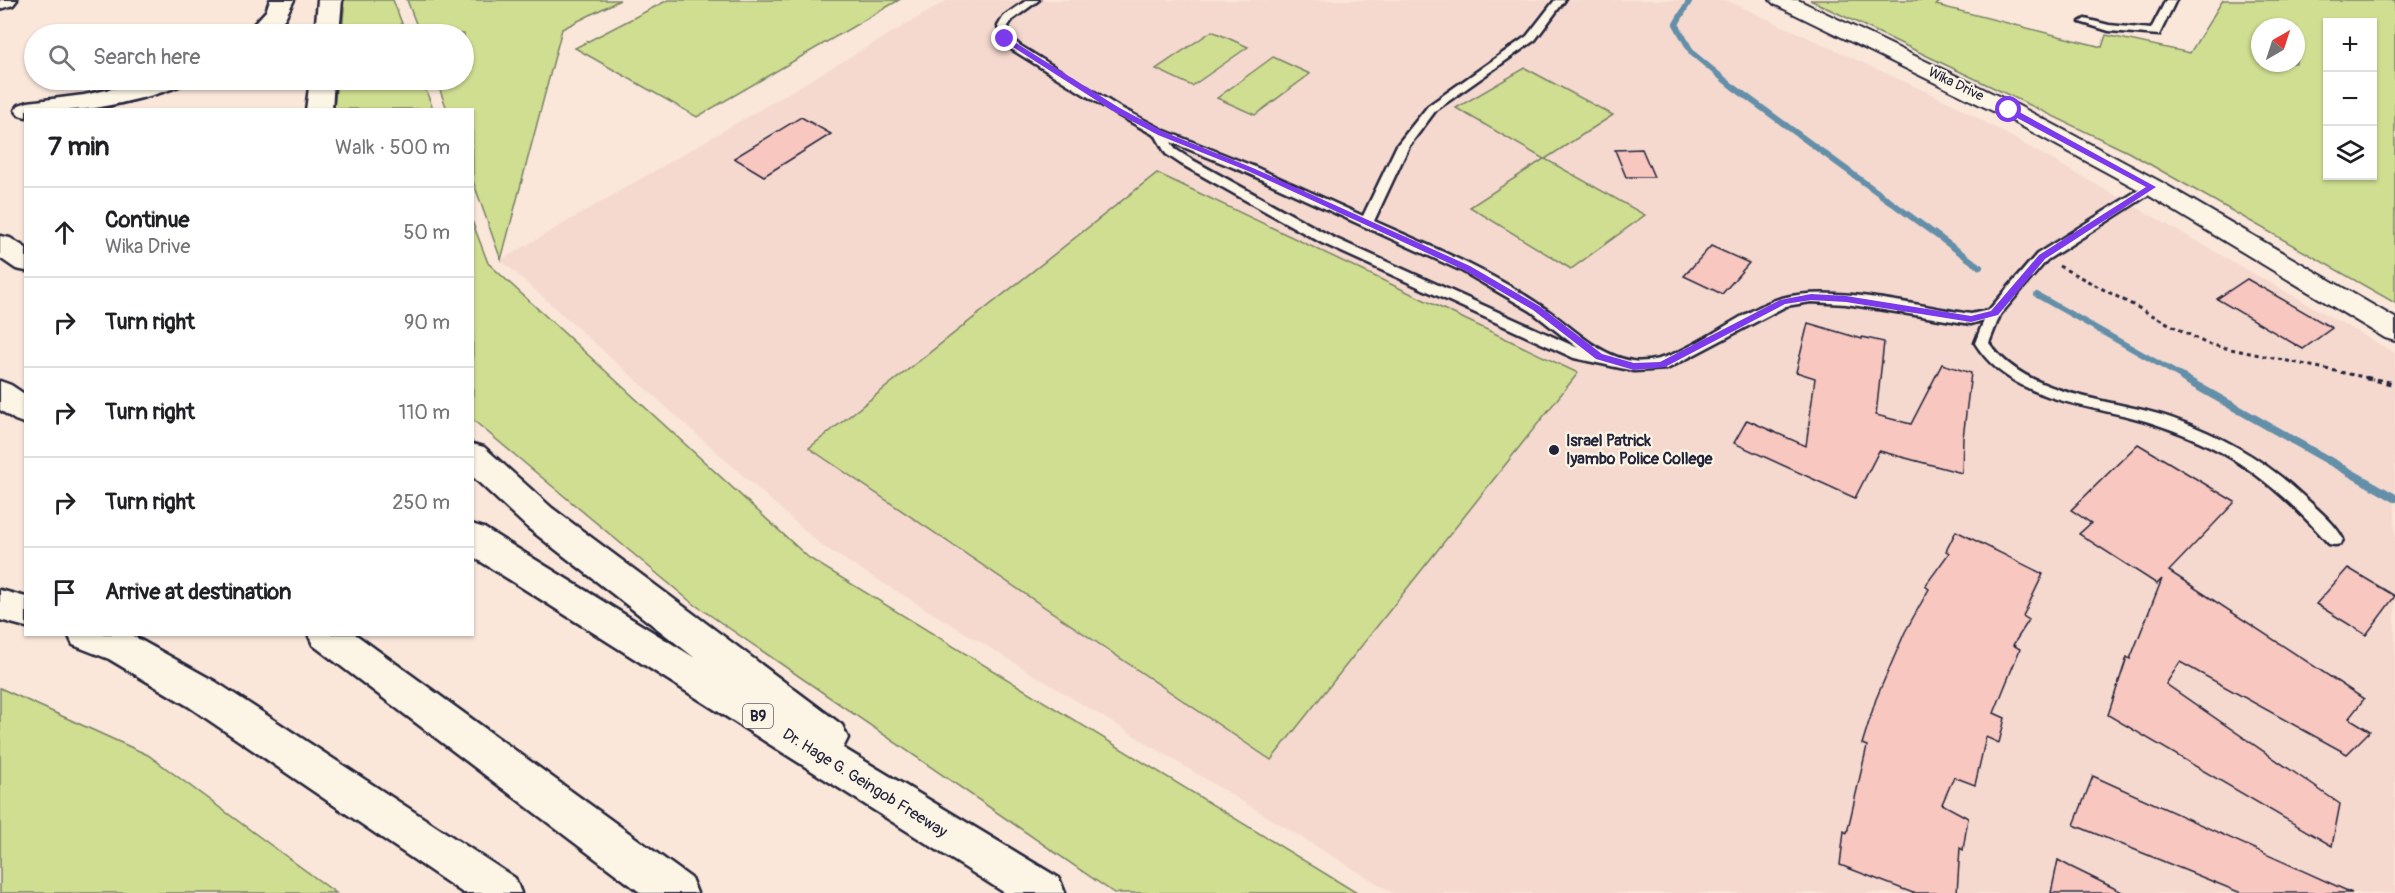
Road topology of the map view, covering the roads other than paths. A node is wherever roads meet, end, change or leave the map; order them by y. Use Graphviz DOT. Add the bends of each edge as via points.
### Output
graph roads {
  1 [pos="5,0"];
  2 [pos="282,0"];
  3 [pos="330,0"];
  4 [pos="1034,0"];
  5 [pos="1560,0"];
  6 [pos="1781,0"];
  7 [pos="2171,0"];
  8 [pos="0,2"];
  9 [pos="2085,22"];
  10 [pos="267,24"];
  11 [pos="328,24"];
  12 [pos="144,90"];
  13 [pos="321,90"];
  14 [pos="44,108"];
  15 [pos="318,108"];
  16 [pos="1161,134"];
  17 [pos="2152,187"];
  18 [pos="1367,221"];
  19 [pos="0,245"];
  20 [pos="2252,246"];
  21 [pos="24,261"];
  22 [pos="1994,313"];
  23 [pos="2395,322"];
  24 [pos="2395,331"];
  25 [pos="1599,357"];
  26 [pos="0,393"];
  27 [pos="24,411"];
  28 [pos="474,458"];
  29 [pos="474,539"];
  30 [pos="2335,539"];
  31 [pos="0,605"];
  32 [pos="24,611"];
  33 [pos="91,636"];
  34 [pos="329,636"];
  35 [pos="978,852"];
  36 [pos="500,893"];
  37 [pos="675,893"];
  38 [pos="1044,893"];
  1 -- 8 [label="highway"];
  2 -- 10 [label="highway"];
  3 -- 11 [label="highway"];
  4 -- 16 [label="lane" via="1008,18 1003,26 1005,39"];
  5 -- 18 [label="lane" via="1531,38 1432,108 1403,145"];
  6 -- 17 [label="street, Wika Drive" via="2009,110"];
  7 -- 9 [label="lane" via="2155,33"];
  12 -- 14 [label="highway"];
  13 -- 15 [label="highway"];
  16 -- 18 [label="lane"];
  16 -- 25 [label="lane" via="1170,151 1185,161 1327,240 1527,332 1579,354"];
  17 -- 20 [label="street, Wika Drive"];
  17 -- 22 [label="lane" via="2042,257"];
  18 -- 25 [label="lane" via="1467,268 1536,308"];
  19 -- 21 [label="highway"];
  20 -- 23 [label="street, Wika Drive"];
  20 -- 24 [label="street, Wika Drive"];
  22 -- 25 [label="lane" via="1971,319 1811,297 1783,302 1662,365 1634,366"];
  22 -- 30 [label="lane" via="1982,343 1988,357 2012,375 2072,398 2147,416 2208,438 2259,468 2297,497"];
  26 -- 27 [label="highway"];
  28 -- 35 [label="highway" via="540,518"];
  29 -- 35 [label="highway, Dr. Hage G. Geingob Freeway / B9"];
  31 -- 32 [label="highway"];
  33 -- 36 [label="highway" via="122,648 202,694"];
  34 -- 37 [label="highway"];
  35 -- 38 [label="highway, Dr. Hage G. Geingob Freeway / B9"];
}
